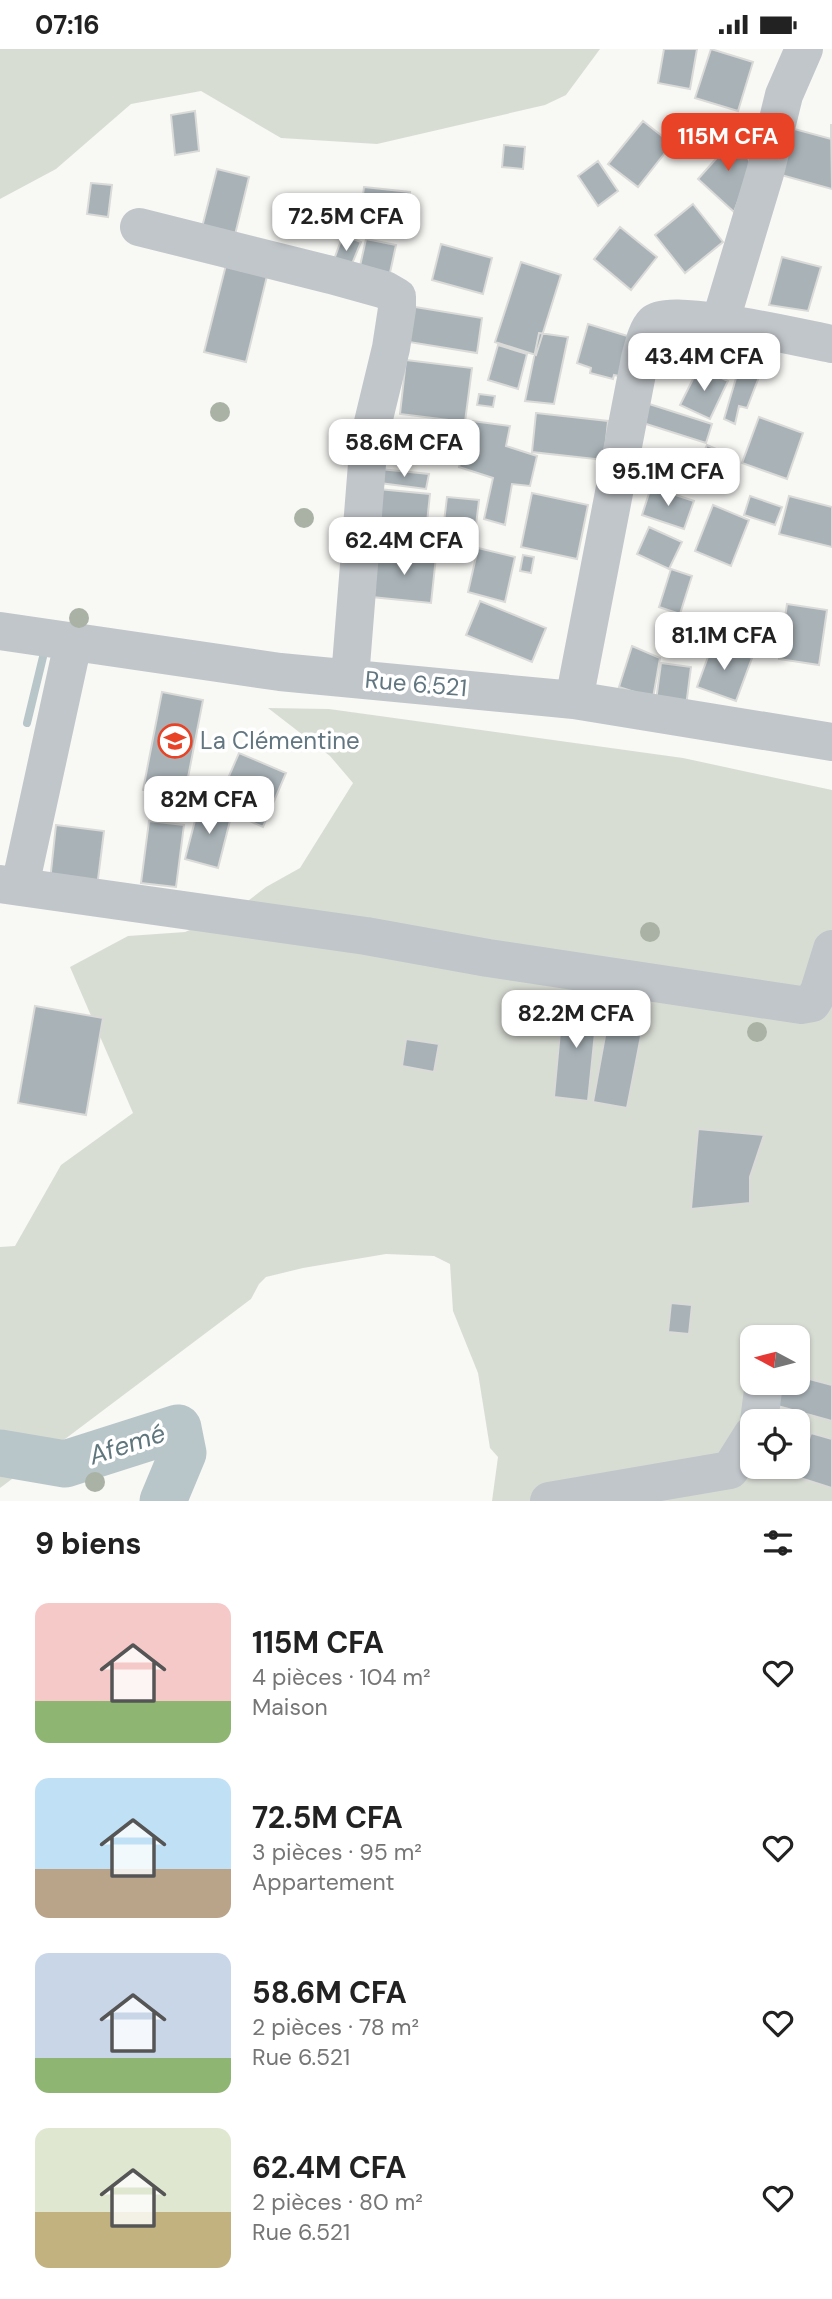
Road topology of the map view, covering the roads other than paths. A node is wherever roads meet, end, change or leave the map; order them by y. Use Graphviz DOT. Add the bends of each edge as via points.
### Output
graph roads {
  1 [pos="804,49"];
  2 [pos="139,227"];
  3 [pos="720,323"];
  4 [pos="832,344"];
  5 [pos="0,631"];
  6 [pos="73,642"];
  7 [pos="350,678"];
  8 [pos="574,700"];
  9 [pos="832,742"];
  10 [pos="10,885"];
  11 [pos="832,949"];
  12 [pos="740,1455"];
  13 [pos="549,1501"];
  1 -- 3 [label="street" via="784,95"];
  2 -- 7 [label="street" via="331,275 397,297 391,348 369,439"];
  3 -- 4 [label="street"];
  3 -- 8 [label="street" via="663,318 648,333"];
  5 -- 6 [label="street, Rue 6.521"];
  6 -- 7 [label="street, Rue 6.521"];
  6 -- 10 [label="street"];
  7 -- 8 [label="street, Rue 6.521"];
  8 -- 9 [label="street, Rue 6.521"];
  10 -- 11 [label="street" via="801,1005 812,1003 819,991"];
  12 -- 13 [label="street" via="730,1470"];
}
